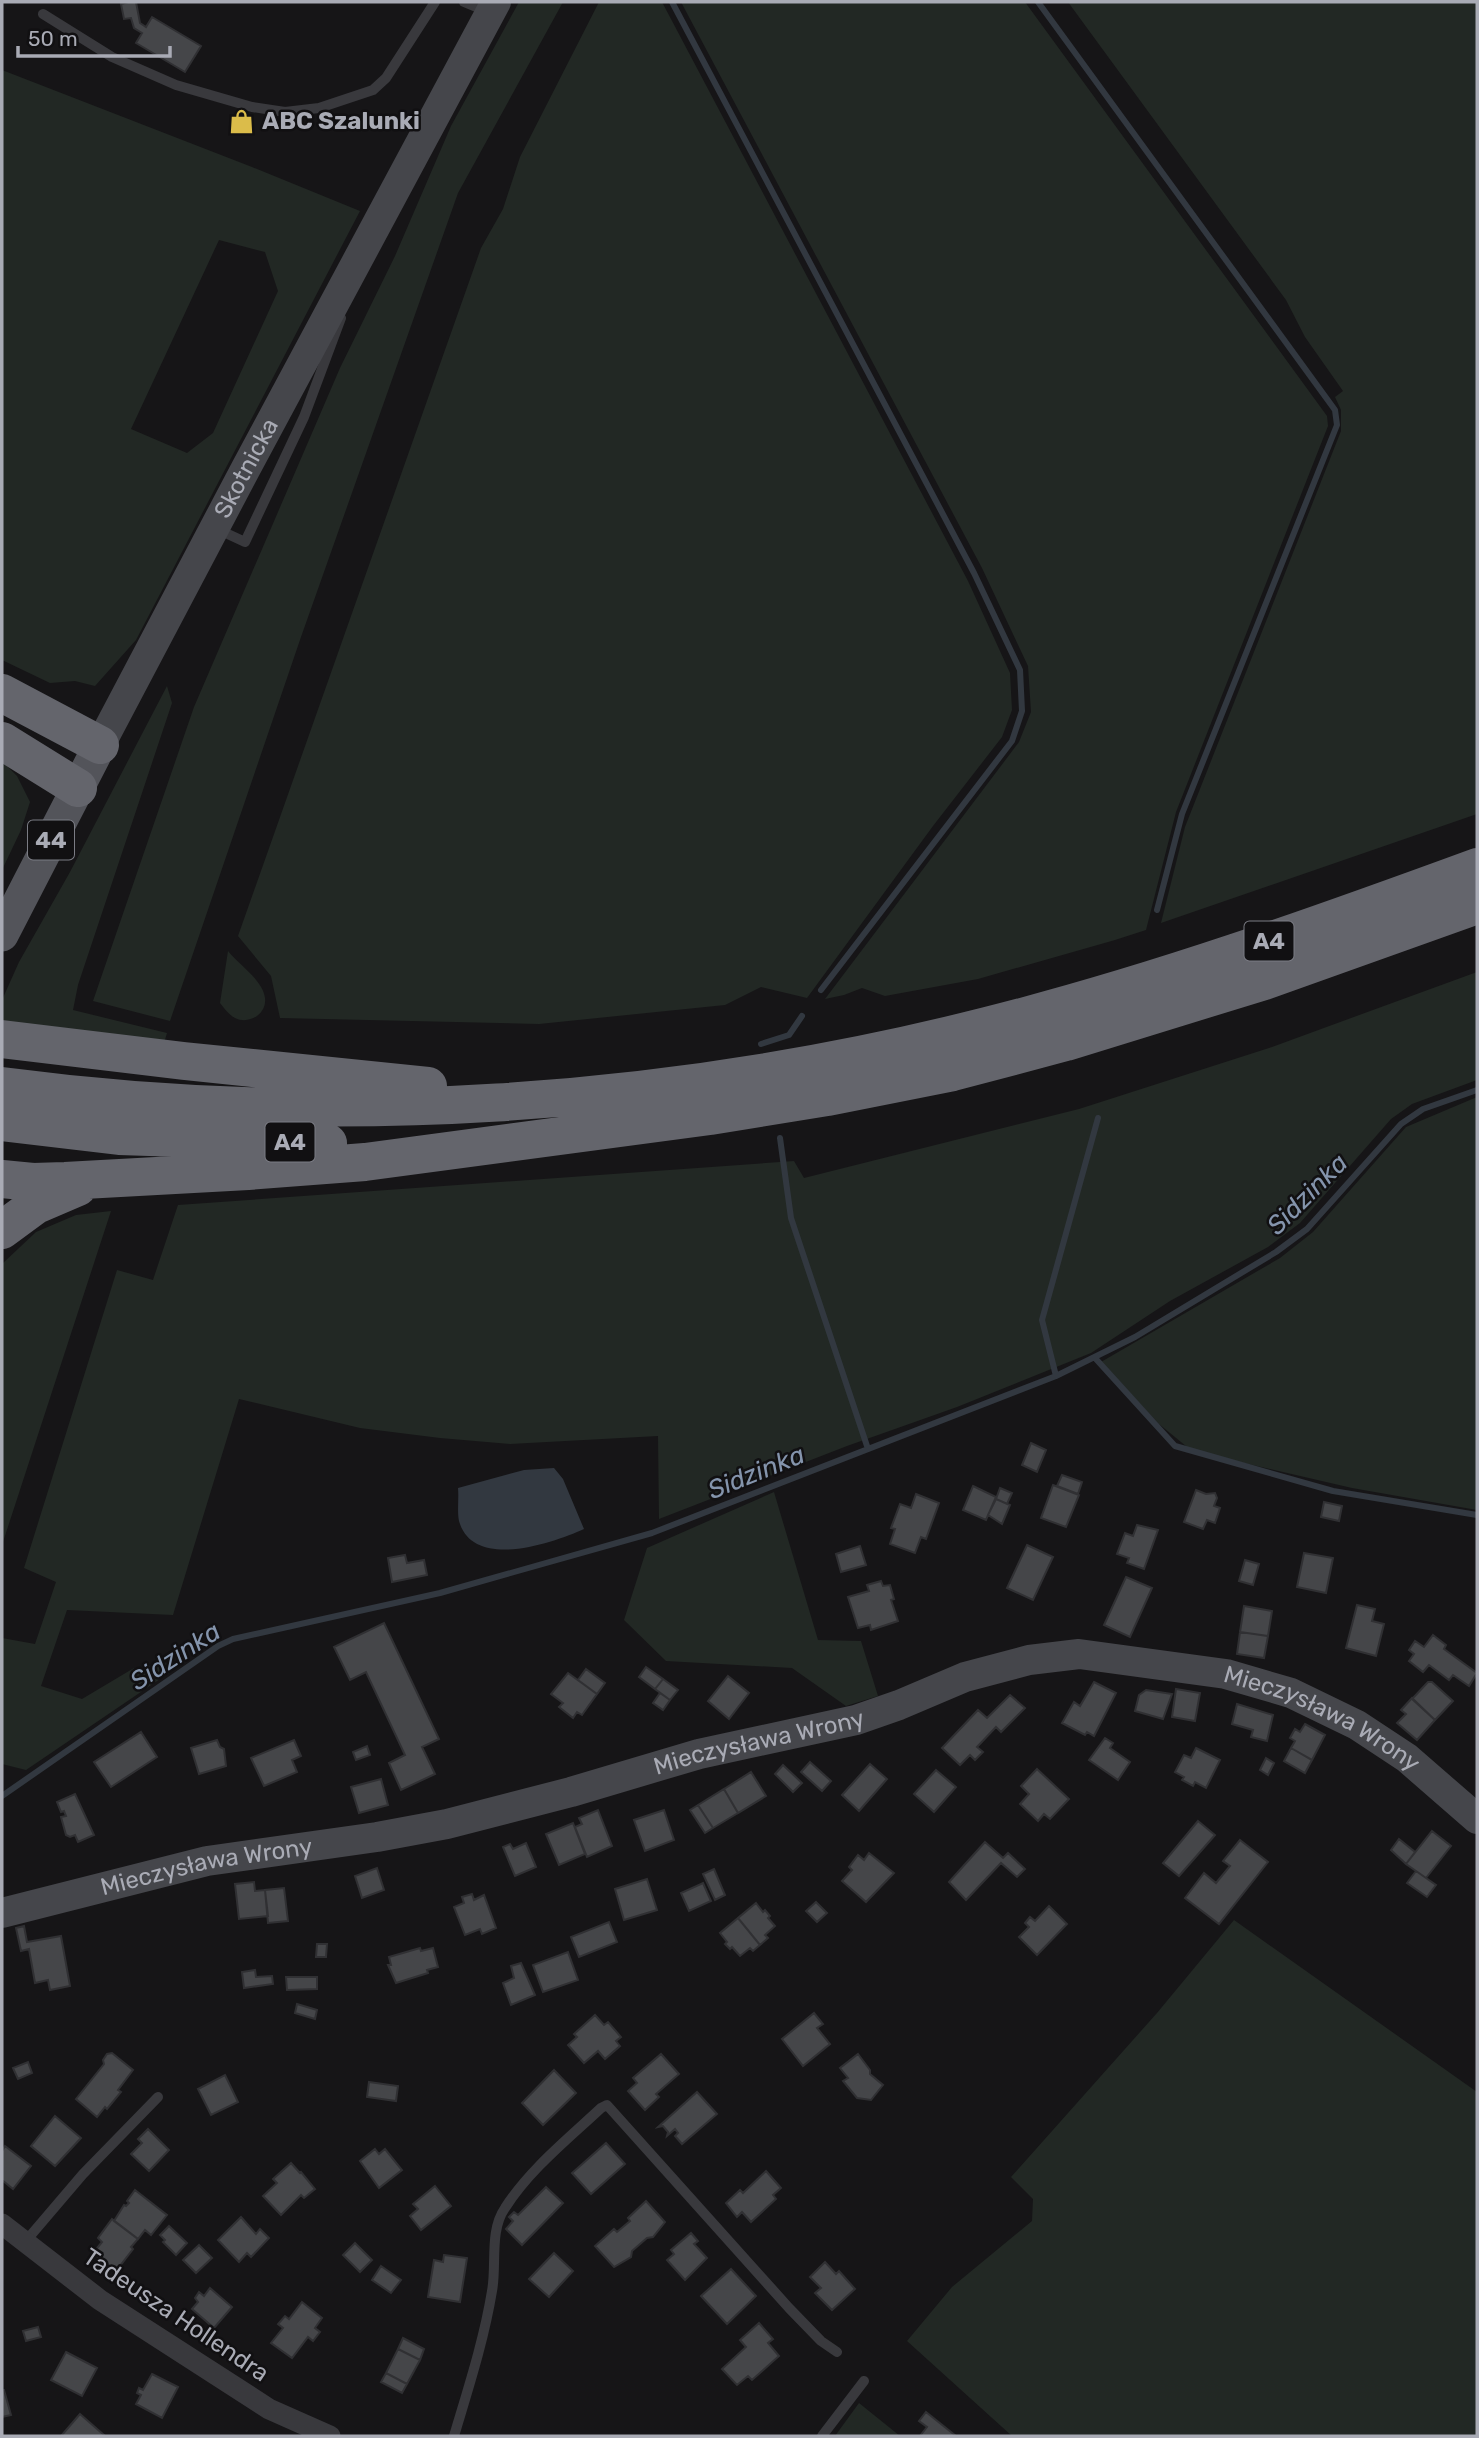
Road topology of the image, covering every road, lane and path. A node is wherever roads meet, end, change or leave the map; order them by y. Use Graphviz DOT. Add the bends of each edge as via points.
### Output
graph roads {
  1 [pos="435,2"];
  2 [pos="484,5"];
  3 [pos="43,15"];
  4 [pos="2,693"];
  5 [pos="2,741"];
  6 [pos="100,745"];
  7 [pos="78,788"];
  8 [pos="1477,867"];
  9 [pos="1477,905"];
  10 [pos="2,936"];
  11 [pos="2,1039"];
  12 [pos="2,1086"];
  13 [pos="554,1099"];
  14 [pos="2,1122"];
  15 [pos="579,1132"];
  16 [pos="2,1179"];
  17 [pos="100,1179"];
  18 [pos="2,1230"];
  19 [pos="1477,1819"];
  20 [pos="2,1913"];
  21 [pos="158,2097"];
  22 [pos="2,2224"];
  23 [pos="25,2242"];
  24 [pos="837,2352"];
  25 [pos="864,2381"];
  26 [pos="330,2436"];
  27 [pos="454,2436"];
  28 [pos="822,2436"];
  1 -- 3 [label="lane" via="386,78 373,90 319,108 285,112 176,85 112,57"];
  2 -- 6 [label="street, Skotnicka" via="373,230"];
  4 -- 6 [label="highway"];
  5 -- 7 [label="highway"];
  6 -- 7 [label="main road, Skotnicka / 44"];
  7 -- 10 [label="main road, Skotnicka / 44"];
  8 -- 13 [label="highway, A4" via="1255,946 986,1027 765,1072"];
  9 -- 15 [label="highway, A4" via="1201,1001 953,1072 710,1116"];
  11 -- 13 [label="highway"];
  12 -- 13 [label="highway, A4" via="270,1107"];
  14 -- 15 [label="highway, A4" via="119,1136 309,1142"];
  15 -- 17 [label="highway" via="365,1161"];
  16 -- 17 [label="highway"];
  17 -- 18 [label="highway" via="36,1205"];
  19 -- 20 [label="street, Mieczysława Wrony" via="1407,1758 1357,1725 1291,1693 1226,1674 1079,1654 1029,1660 965,1677 856,1720 699,1754 439,1826 206,1861"];
  21 -- 23 [label="lane"];
  22 -- 23 [label="street, Tadeusza Hollendra"];
  23 -- 26 [label="street, Tadeusza Hollendra" via="100,2300 258,2402"];
  24 -- 27 [label="lane" via="789,2308 607,2105 530,2175 500,2216 492,2290"];
  25 -- 28 [label="lane"];
}
